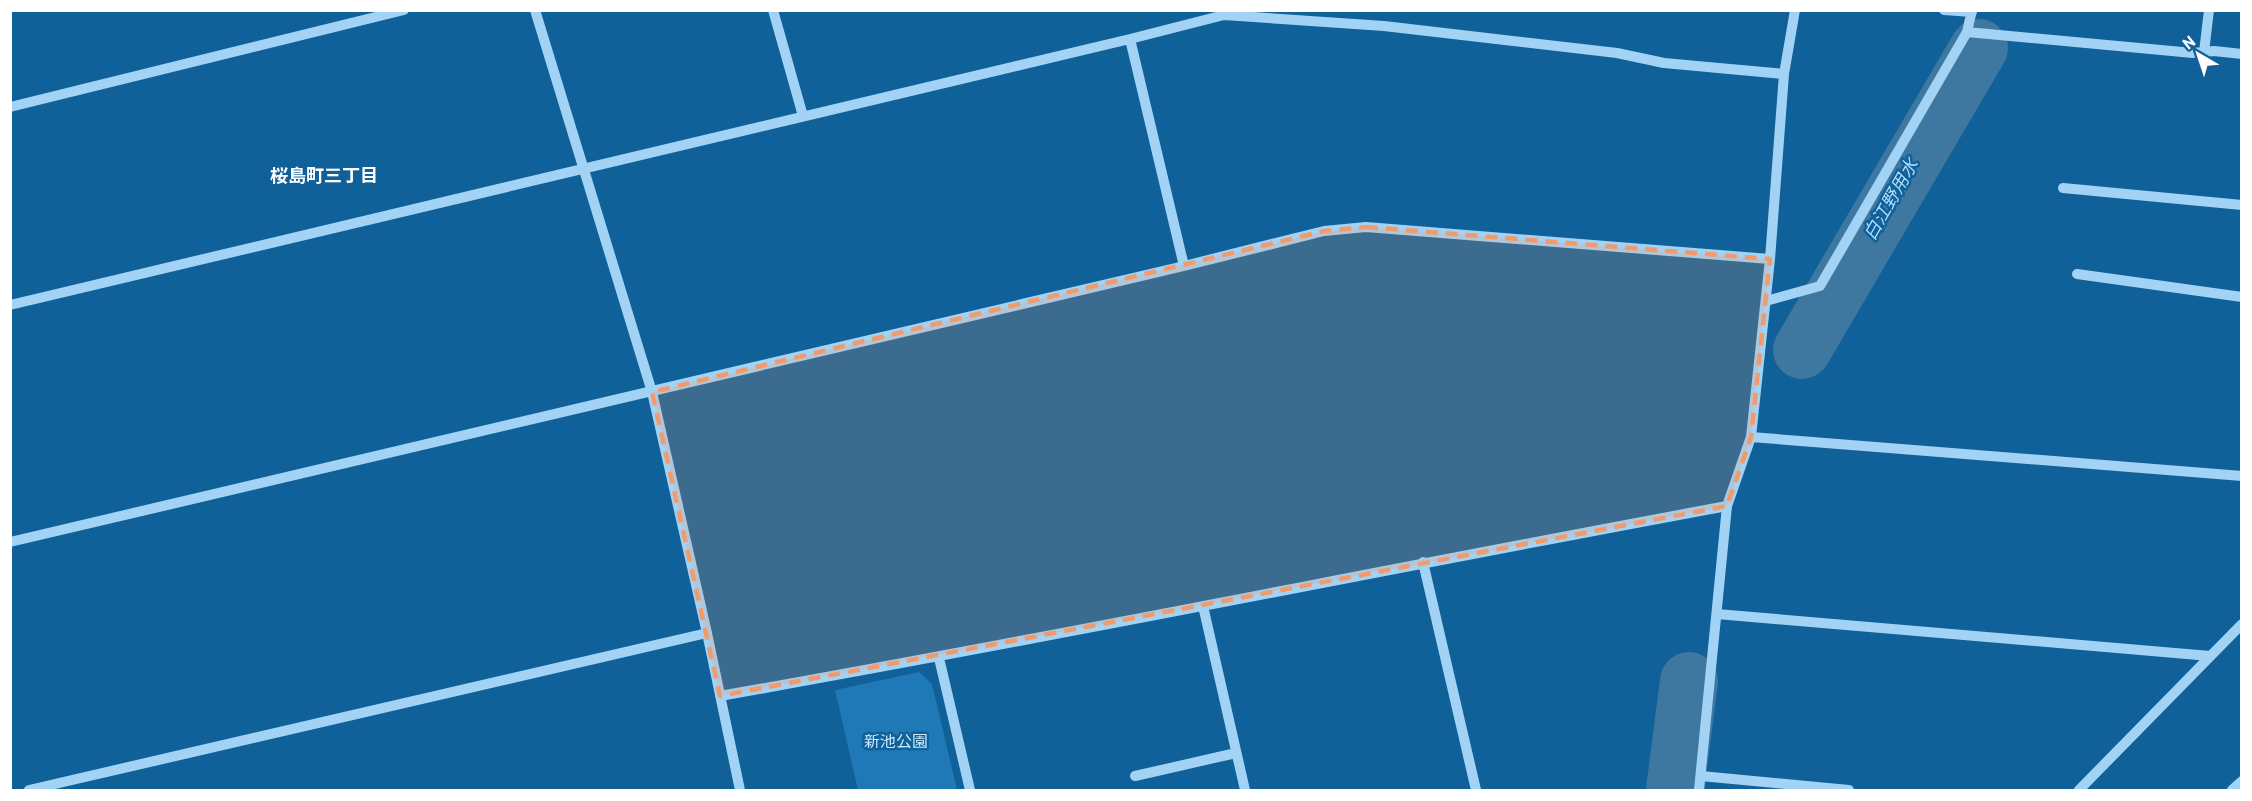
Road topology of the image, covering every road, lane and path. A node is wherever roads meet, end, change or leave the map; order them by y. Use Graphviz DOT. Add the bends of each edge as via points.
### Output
graph roads {
  1 [pos="404,10"];
  2 [pos="535,10"];
  3 [pos="773,10"];
  4 [pos="1795,10"];
  5 [pos="1944,10"];
  6 [pos="2209,10"];
  7 [pos="1972,11"];
  8 [pos="1968,32"];
  9 [pos="1130,39"];
  10 [pos="2205,52"];
  11 [pos="2241,54"];
  12 [pos="1784,74"];
  13 [pos="10,107"];
  14 [pos="803,117"];
  15 [pos="584,169"];
  16 [pos="2062,188"];
  17 [pos="2241,205"];
  18 [pos="1770,259"];
  19 [pos="1184,266"];
  20 [pos="2077,274"];
  21 [pos="2241,297"];
  22 [pos="1766,301"];
  23 [pos="10,305"];
  24 [pos="652,392"];
  25 [pos="1751,436"];
  26 [pos="2241,476"];
  27 [pos="1727,506"];
  28 [pos="10,542"];
  29 [pos="1424,562"];
  30 [pos="1203,606"];
  31 [pos="1717,614"];
  32 [pos="2241,624"];
  33 [pos="707,633"];
  34 [pos="2210,656"];
  35 [pos="939,658"];
  36 [pos="720,696"];
  37 [pos="1236,753"];
  38 [pos="1135,776"];
  39 [pos="1701,776"];
  40 [pos="2241,781"];
  41 [pos="29,790"];
  42 [pos="740,790"];
  43 [pos="970,790"];
  44 [pos="1245,790"];
  45 [pos="1476,790"];
  46 [pos="1699,790"];
  47 [pos="1849,790"];
  48 [pos="2079,790"];
  49 [pos="2232,790"];
  1 -- 13 [label="street"];
  2 -- 15 [label="street"];
  3 -- 14 [label="street"];
  4 -- 12 [label="street"];
  5 -- 7 [label="street"];
  6 -- 10 [label="street"];
  7 -- 8 [label="street"];
  8 -- 10 [label="street"];
  8 -- 22 [label="street" via="1820,286"];
  9 -- 12 [label="street" via="1224,15 1384,26 1617,53 1664,63"];
  9 -- 14 [label="street"];
  9 -- 19 [label="street"];
  10 -- 11 [label="street"];
  12 -- 18 [label="street"];
  14 -- 15 [label="street"];
  15 -- 23 [label="street"];
  15 -- 24 [label="street"];
  16 -- 17 [label="street"];
  18 -- 19 [label="street" via="1366,227 1324,231"];
  18 -- 22 [label="street"];
  19 -- 24 [label="street"];
  20 -- 21 [label="street"];
  22 -- 25 [label="street"];
  24 -- 28 [label="street"];
  24 -- 33 [label="street"];
  25 -- 26 [label="street"];
  25 -- 27 [label="street"];
  27 -- 29 [label="street"];
  27 -- 31 [label="street"];
  29 -- 30 [label="street"];
  29 -- 45 [label="street"];
  30 -- 35 [label="street"];
  30 -- 37 [label="street"];
  31 -- 34 [label="street"];
  31 -- 39 [label="street"];
  32 -- 34 [label="street"];
  33 -- 36 [label="street"];
  33 -- 41 [label="street"];
  34 -- 48 [label="street"];
  35 -- 36 [label="street"];
  35 -- 43 [label="street"];
  36 -- 42 [label="street"];
  37 -- 38 [label="street"];
  37 -- 44 [label="street"];
  39 -- 46 [label="street"];
  39 -- 47 [label="street"];
  40 -- 49 [label="street"];
}
